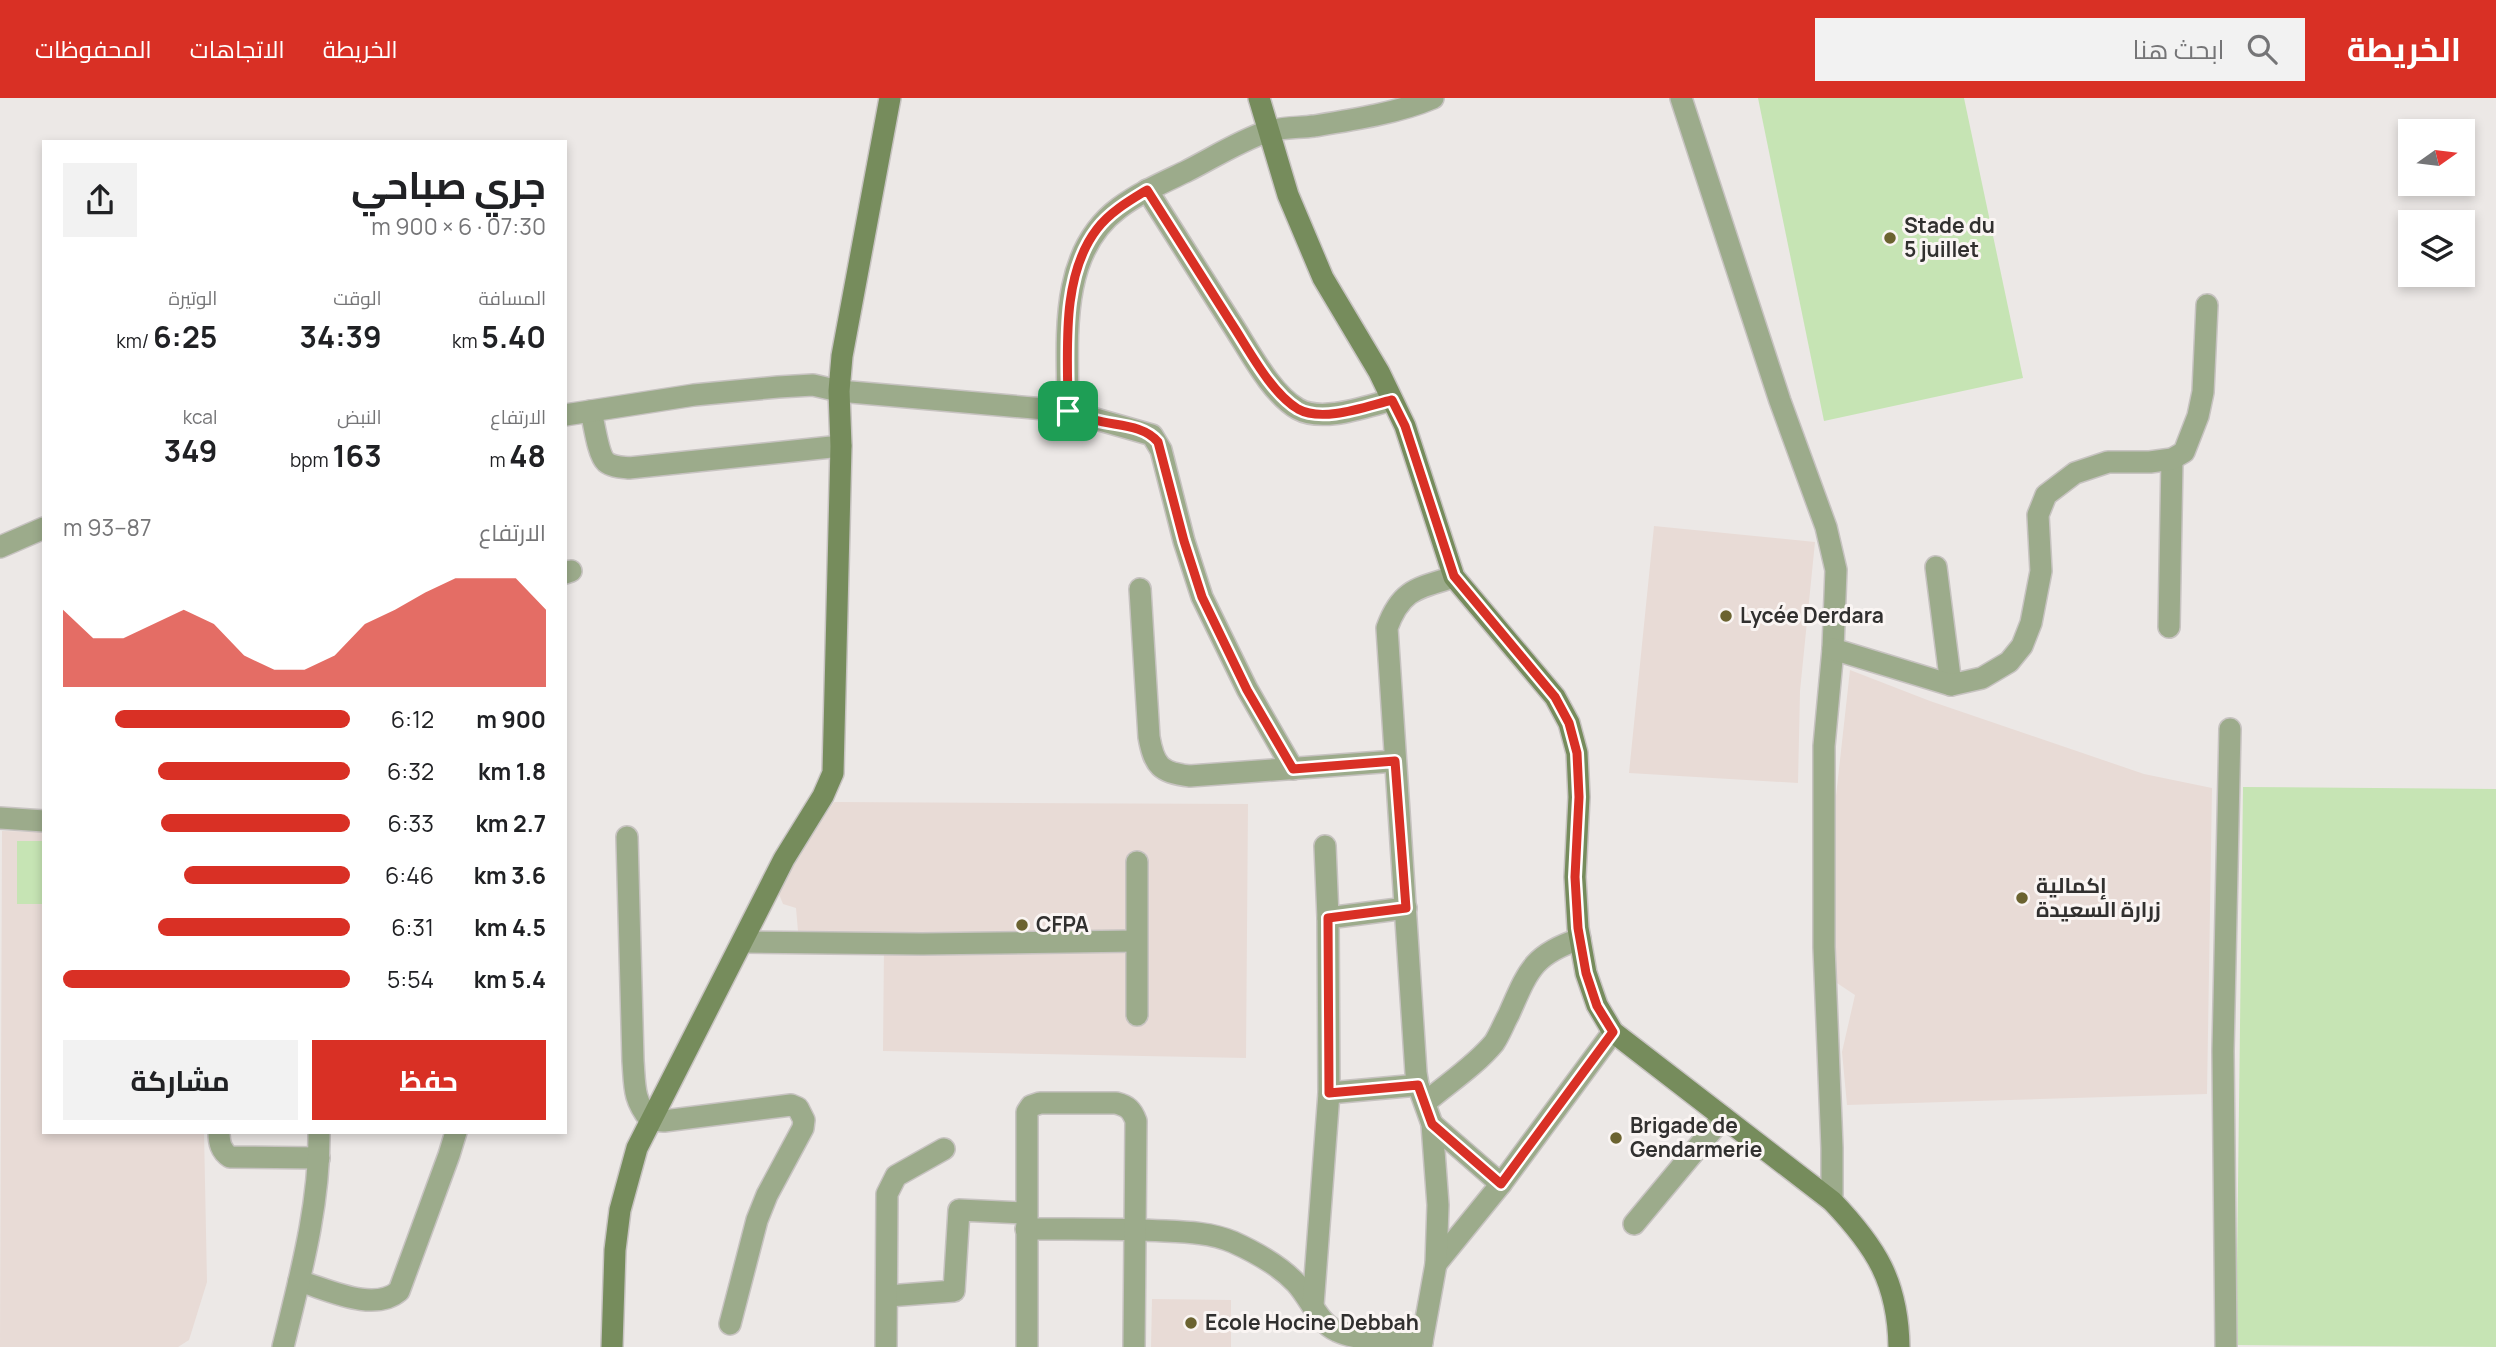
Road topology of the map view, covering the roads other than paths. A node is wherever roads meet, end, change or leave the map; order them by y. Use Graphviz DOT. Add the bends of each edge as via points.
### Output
graph roads {
  1 [pos="890,98"];
  2 [pos="1259,98"];
  3 [pos="1433,98"];
  4 [pos="1681,98"];
  5 [pos="1268,131"];
  6 [pos="1147,190"];
  7 [pos="2207,305"];
  8 [pos="839,391"];
  9 [pos="1392,400"];
  10 [pos="591,411"];
  11 [pos="1068,411"];
  12 [pos="567,415"];
  13 [pos="841,446"];
  14 [pos="2172,459"];
  15 [pos="42,529"];
  16 [pos="0,547"];
  17 [pos="1936,567"];
  18 [pos="1454,576"];
  19 [pos="1140,589"];
  20 [pos="2169,627"];
  21 [pos="1833,649"];
  22 [pos="1951,685"];
  23 [pos="2230,729"];
  24 [pos="1395,761"];
  25 [pos="1293,769"];
  26 [pos="0,818"];
  27 [pos="42,821"];
  28 [pos="627,837"];
  29 [pos="1325,846"];
  30 [pos="1137,862"];
  31 [pos="1406,908"];
  32 [pos="1328,918"];
  33 [pos="1580,939"];
  34 [pos="1136,941"];
  35 [pos="743,942"];
  36 [pos="1137,1015"];
  37 [pos="1613,1032"];
  38 [pos="1329,1093"];
  39 [pos="1421,1094"];
  40 [pos="1723,1117"];
  41 [pos="650,1120"];
  42 [pos="1432,1124"];
  43 [pos="219,1134"];
  44 [pos="319,1134"];
  45 [pos="455,1134"];
  46 [pos="944,1149"];
  47 [pos="319,1158"];
  48 [pos="1501,1184"];
  49 [pos="1832,1201"];
  50 [pos="1026,1221"];
  51 [pos="1634,1224"];
  52 [pos="1135,1229"];
  53 [pos="1436,1264"];
  54 [pos="299,1281"];
  55 [pos="888,1296"];
  56 [pos="1313,1305"];
  57 [pos="730,1324"];
  58 [pos="1421,1344"];
  59 [pos="283,1347"];
  60 [pos="612,1347"];
  61 [pos="886,1347"];
  62 [pos="1027,1347"];
  63 [pos="1134,1347"];
  64 [pos="1899,1347"];
  65 [pos="2226,1347"];
  1 -- 8 [label="main road"];
  2 -- 5 [label="main road"];
  3 -- 5 [label="street" via="1418,105"];
  4 -- 21 [label="street" via="1826,527 1836,570"];
  5 -- 6 [label="street"];
  5 -- 9 [label="main road" via="1288,195 1323,278"];
  6 -- 9 [label="street" via="1258,364 1299,410 1344,412"];
  6 -- 11 [label="street" via="1118,208 1082,252 1072,285"];
  7 -- 14 [label="street" via="2198,416 2184,452"];
  8 -- 10 [label="street" via="813,385 778,387"];
  8 -- 11 [label="street"];
  8 -- 13 [label="main road"];
  9 -- 18 [label="main road" via="1405,426"];
  10 -- 12 [label="street"];
  10 -- 13 [label="street" via="606,463 629,468"];
  11 -- 25 [label="street" via="1141,430 1158,442 1202,597 1247,690"];
  13 -- 35 [label="main road" via="832,773"];
  14 -- 20 [label="street"];
  14 -- 22 [label="street" via="2108,462 2075,473 2046,495 2038,515 2041,571 2022,646 2009,662 1982,678"];
  15 -- 16 [label="street"];
  17 -- 22 [label="street"];
  18 -- 24 [label="street" via="1402,598 1387,628"];
  18 -- 33 [label="main road" via="1555,697 1569,723 1579,786 1575,877"];
  19 -- 25 [label="street" via="1149,737 1160,767 1171,774 1190,776"];
  21 -- 22 [label="street"];
  21 -- 49 [label="street" via="1824,746 1824,947"];
  23 -- 65 [label="street" via="2223,1051"];
  24 -- 25 [label="street"];
  24 -- 31 [label="street"];
  26 -- 27 [label="street"];
  28 -- 41 [label="street" via="635,1090 639,1107"];
  29 -- 32 [label="street"];
  30 -- 34 [label="street"];
  31 -- 32 [label="street"];
  31 -- 39 [label="street"];
  32 -- 38 [label="street"];
  33 -- 37 [label="main road" via="1597,1006"];
  33 -- 39 [label="street" via="1543,955 1523,982 1486,1053"];
  34 -- 35 [label="street"];
  34 -- 36 [label="street"];
  35 -- 41 [label="main road"];
  37 -- 40 [label="main road"];
  37 -- 48 [label="street"];
  38 -- 39 [label="street"];
  38 -- 56 [label="street"];
  39 -- 42 [label="street"];
  40 -- 49 [label="main road"];
  40 -- 51 [label="street"];
  41 -- 57 [label="street" via="791,1105 803,1113 803,1128 757,1220"];
  41 -- 60 [label="main road" via="620,1210 614,1250"];
  42 -- 48 [label="street"];
  42 -- 53 [label="street" via="1438,1205"];
  43 -- 47 [label="street" via="219,1143 230,1157"];
  44 -- 47 [label="street"];
  45 -- 54 [label="street" via="399,1291 391,1298 370,1302"];
  46 -- 55 [label="street" via="895,1176 887,1194"];
  47 -- 54 [label="street"];
  48 -- 53 [label="street"];
  49 -- 64 [label="main road" via="1879,1260 1892,1290"];
  50 -- 52 [label="street"];
  50 -- 52 [label="street" via="1027,1112 1040,1103 1116,1103 1133,1111 1136,1121"];
  50 -- 55 [label="street" via="959,1210 954,1291"];
  50 -- 62 [label="street"];
  52 -- 56 [label="street" via="1197,1233 1235,1243 1286,1273"];
  52 -- 63 [label="street"];
  53 -- 58 [label="street"];
  54 -- 59 [label="street"];
  55 -- 61 [label="street"];
  56 -- 58 [label="street" via="1324,1323 1338,1332"];
}
